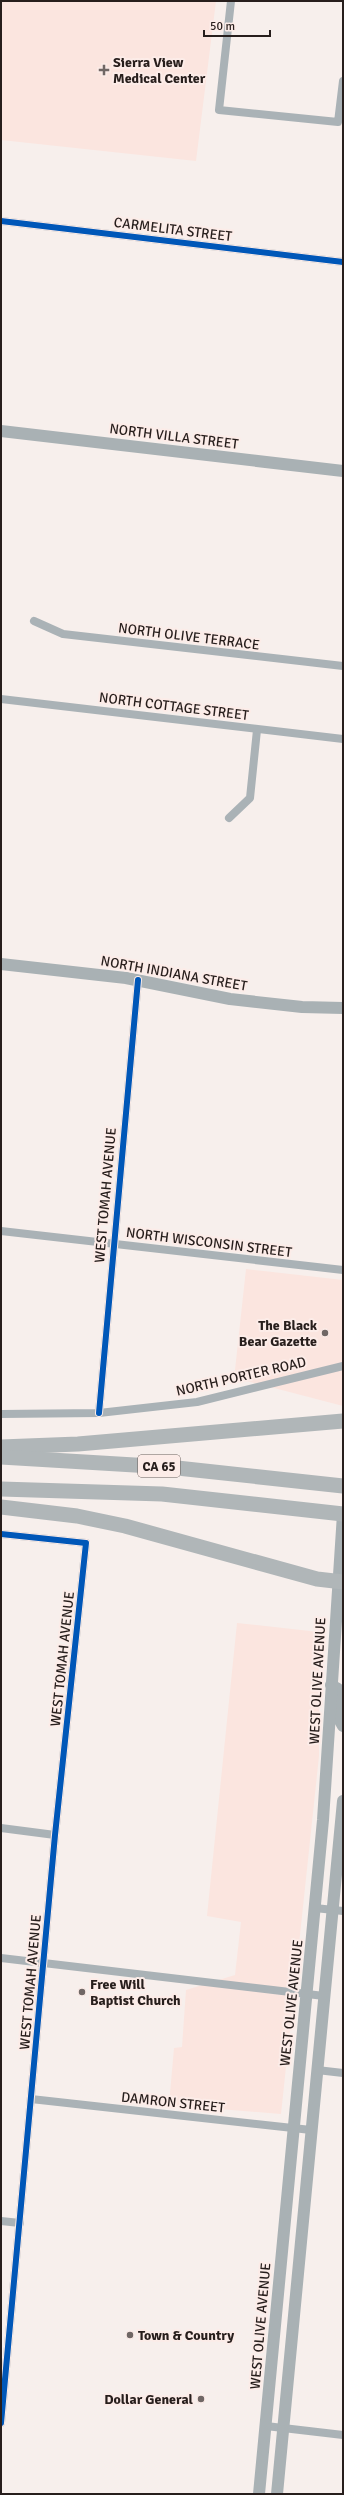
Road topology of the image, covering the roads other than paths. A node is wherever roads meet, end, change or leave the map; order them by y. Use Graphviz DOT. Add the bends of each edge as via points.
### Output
graph roads {
  1 [pos="231,1"];
  2 [pos="343,81"];
  3 [pos="1,221"];
  4 [pos="343,262"];
  5 [pos="1,431"];
  6 [pos="343,471"];
  7 [pos="34,621"];
  8 [pos="343,666"];
  9 [pos="1,699"];
  10 [pos="257,730"];
  11 [pos="343,739"];
  12 [pos="229,818"];
  13 [pos="1,964"];
  14 [pos="138,980"];
  15 [pos="343,1008"];
  16 [pos="1,1231"];
  17 [pos="112,1244"];
  18 [pos="343,1270"];
  19 [pos="343,1366"];
  20 [pos="99,1413"];
  21 [pos="1,1414"];
  22 [pos="343,1421"];
  23 [pos="1,1447"];
  24 [pos="1,1457"];
  25 [pos="343,1486"];
  26 [pos="1,1489"];
  27 [pos="1,1507"];
  28 [pos="343,1514"];
  29 [pos="1,1534"];
  30 [pos="340,1582"];
  31 [pos="332,1685"];
  32 [pos="343,1726"];
  33 [pos="343,1801"];
  34 [pos="1,1828"];
  35 [pos="55,1835"];
  36 [pos="315,1908"];
  37 [pos="338,1910"];
  38 [pos="1,1958"];
  39 [pos="44,1964"];
  40 [pos="307,1994"];
  41 [pos="324,1996"];
  42 [pos="317,2070"];
  43 [pos="343,2073"];
  44 [pos="31,2099"];
  45 [pos="293,2129"];
  46 [pos="311,2130"];
  47 [pos="1,2221"];
  48 [pos="20,2223"];
  49 [pos="1,2424"];
  50 [pos="266,2426"];
  51 [pos="283,2427"];
  52 [pos="343,2435"];
  53 [pos="259,2494"];
  54 [pos="277,2494"];
  1 -- 2 [label="street" via="219,110 338,122"];
  3 -- 4 [label="street, CARMELITA STREET"];
  5 -- 6 [label="main road, NORTH VILLA STREET"];
  7 -- 8 [label="street, NORTH OLIVE TERRACE" via="63,634"];
  9 -- 10 [label="street, NORTH COTTAGE STREET"];
  10 -- 11 [label="street, NORTH COTTAGE STREET"];
  10 -- 12 [label="street" via="250,798"];
  13 -- 14 [label="main road, NORTH INDIANA STREET"];
  14 -- 15 [label="main road, NORTH INDIANA STREET" via="230,999 302,1007"];
  14 -- 17 [label="street, WEST TOMAH AVENUE"];
  16 -- 17 [label="street, NORTH WISCONSIN STREET"];
  17 -- 18 [label="street, NORTH WISCONSIN STREET"];
  17 -- 20 [label="street, WEST TOMAH AVENUE"];
  19 -- 20 [label="street, NORTH PORTER ROAD" via="197,1402"];
  20 -- 21 [label="street, NORTH PORTER ROAD"];
  22 -- 23 [label="highway" via="71,1445"];
  24 -- 25 [label="highway, CA 65" via="141,1465"];
  26 -- 28 [label="highway, CA 65" via="162,1494"];
  27 -- 30 [label="highway" via="77,1516 125,1526 317,1579"];
  28 -- 30 [label="main road, WEST OLIVE AVENUE"];
  29 -- 35 [label="street, WEST TOMAH AVENUE" via="86,1543"];
  30 -- 31 [label="main road, WEST OLIVE AVENUE"];
  31 -- 32 [label="main road" via="338,1689 339,1719"];
  31 -- 36 [label="main road, WEST OLIVE AVENUE"];
  33 -- 37 [label="main road"];
  34 -- 35 [label="street"];
  35 -- 39 [label="street, WEST TOMAH AVENUE"];
  36 -- 37 [label="street"];
  36 -- 40 [label="main road, WEST OLIVE AVENUE"];
  37 -- 41 [label="main road"];
  38 -- 39 [label="street"];
  39 -- 40 [label="street"];
  39 -- 44 [label="street, WEST TOMAH AVENUE"];
  40 -- 41 [label="street"];
  40 -- 45 [label="main road, WEST OLIVE AVENUE"];
  41 -- 42 [label="main road"];
  42 -- 43 [label="street"];
  42 -- 46 [label="main road"];
  44 -- 45 [label="street, DAMRON STREET"];
  44 -- 48 [label="street, WEST TOMAH AVENUE"];
  45 -- 46 [label="street, DAMRON STREET"];
  45 -- 50 [label="main road, WEST OLIVE AVENUE"];
  46 -- 51 [label="main road"];
  47 -- 48 [label="street"];
  48 -- 49 [label="street, WEST TOMAH AVENUE"];
  50 -- 51 [label="street"];
  50 -- 53 [label="main road, WEST OLIVE AVENUE"];
  51 -- 52 [label="street"];
  51 -- 54 [label="main road"];
}
